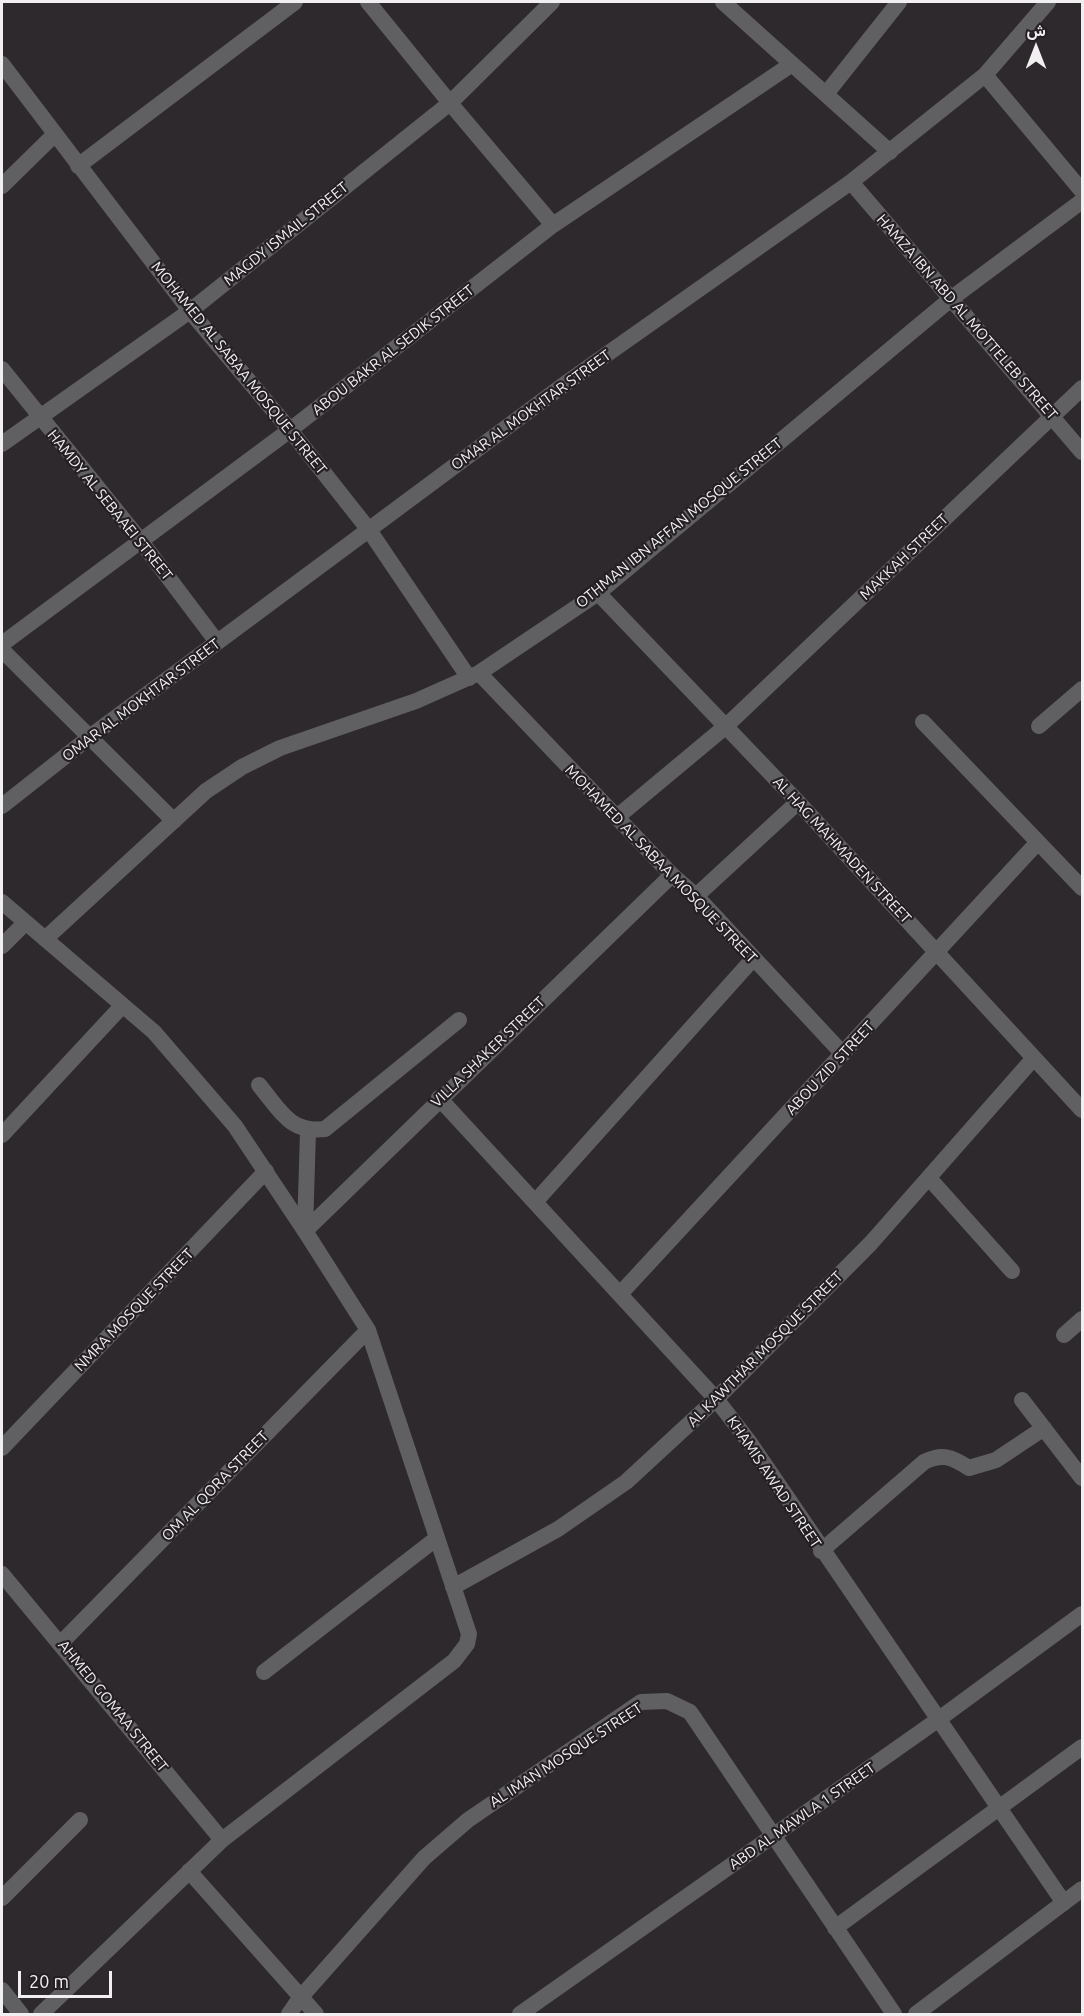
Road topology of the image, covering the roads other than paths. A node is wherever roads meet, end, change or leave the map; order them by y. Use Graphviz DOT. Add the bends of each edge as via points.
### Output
graph roads {
  1 [pos="295,2"];
  2 [pos="368,2"];
  3 [pos="552,2"];
  4 [pos="723,2"];
  5 [pos="899,2"];
  6 [pos="1048,2"];
  7 [pos="2,64"];
  8 [pos="792,64"];
  9 [pos="985,75"];
  10 [pos="825,94"];
  11 [pos="450,103"];
  12 [pos="54,135"];
  13 [pos="890,152"];
  14 [pos="78,166"];
  15 [pos="851,182"];
  16 [pos="2,186"];
  17 [pos="1083,191"];
  18 [pos="1083,201"];
  19 [pos="553,225"];
  20 [pos="952,298"];
  21 [pos="190,311"];
  22 [pos="2,369"];
  23 [pos="1083,388"];
  24 [pos="1052,416"];
  25 [pos="41,418"];
  26 [pos="290,430"];
  27 [pos="2,444"];
  28 [pos="1083,452"];
  29 [pos="369,530"];
  30 [pos="140,540"];
  31 [pos="598,593"];
  32 [pos="217,642"];
  33 [pos="2,644"];
  34 [pos="2,650"];
  35 [pos="474,675"];
  36 [pos="1083,689"];
  37 [pos="923,722"];
  38 [pos="1039,726"];
  39 [pos="726,727"];
  40 [pos="91,736"];
  41 [pos="798,802"];
  42 [pos="2,806"];
  43 [pos="617,818"];
  44 [pos="174,821"];
  45 [pos="1038,842"];
  46 [pos="672,875"];
  47 [pos="1083,888"];
  48 [pos="696,896"];
  49 [pos="2,902"];
  50 [pos="25,923"];
  51 [pos="45,939"];
  52 [pos="2,946"];
  53 [pos="938,951"];
  54 [pos="753,959"];
  55 [pos="122,1006"];
  56 [pos="459,1020"];
  57 [pos="843,1054"];
  58 [pos="1033,1059"];
  59 [pos="259,1085"];
  60 [pos="439,1098"];
  61 [pos="1083,1110"];
  62 [pos="308,1131"];
  63 [pos="2,1135"];
  64 [pos="266,1171"];
  65 [pos="929,1178"];
  66 [pos="536,1201"];
  67 [pos="305,1231"];
  68 [pos="1012,1271"];
  69 [pos="621,1293"];
  70 [pos="1083,1319"];
  71 [pos="368,1330"];
  72 [pos="1064,1335"];
  73 [pos="716,1399"];
  74 [pos="1022,1400"];
  75 [pos="1044,1428"];
  76 [pos="2,1448"];
  77 [pos="1083,1478"];
  78 [pos="437,1538"];
  79 [pos="821,1551"];
  80 [pos="2,1574"];
  81 [pos="453,1587"];
  82 [pos="1083,1614"];
  83 [pos="61,1642"];
  84 [pos="264,1672"];
  85 [pos="939,1719"];
  86 [pos="1083,1747"];
  87 [pos="999,1808"];
  88 [pos="80,1820"];
  89 [pos="773,1836"];
  90 [pos="222,1840"];
  91 [pos="189,1871"];
  92 [pos="1083,1889"];
  93 [pos="2,1898"];
  94 [pos="1064,1903"];
  95 [pos="835,1928"];
  96 [pos="2,1990"];
  97 [pos="300,1998"];
  98 [pos="525,2013"];
  99 [pos="21,2014"];
  100 [pos="41,2014"];
  101 [pos="289,2014"];
  102 [pos="316,2014"];
  103 [pos="894,2014"];
  104 [pos="916,2014"];
  1 -- 14 [label="street"];
  2 -- 11 [label="street"];
  3 -- 11 [label="street, MAGDY ISMAIL STREET"];
  4 -- 8 [label="street"];
  5 -- 10 [label="street"];
  6 -- 9 [label="street, OMAR AL MOKHTAR STREET"];
  7 -- 12 [label="street, MOHAMED AL SABAA MOSQUE STREET"];
  8 -- 10 [label="street"];
  8 -- 19 [label="street, ABOU BAKR AL SEDIK STREET"];
  9 -- 13 [label="street, OMAR AL MOKHTAR STREET"];
  9 -- 17 [label="street"];
  10 -- 13 [label="street"];
  11 -- 19 [label="street"];
  11 -- 21 [label="street, MAGDY ISMAIL STREET"];
  12 -- 14 [label="street, MOHAMED AL SABAA MOSQUE STREET"];
  12 -- 16 [label="street"];
  13 -- 15 [label="street, OMAR AL MOKHTAR STREET"];
  14 -- 21 [label="street, MOHAMED AL SABAA MOSQUE STREET"];
  15 -- 20 [label="street, HAMZA IBN ABD AL MOTTELEB STREET"];
  15 -- 29 [label="street, OMAR AL MOKHTAR STREET" via="568,381"];
  18 -- 20 [label="street, OTHMAN IBN AFFAN MOSQUE STREET"];
  19 -- 26 [label="street, ABOU BAKR AL SEDIK STREET"];
  20 -- 24 [label="street, HAMZA IBN ABD AL MOTTELEB STREET"];
  20 -- 31 [label="street, OTHMAN IBN AFFAN MOSQUE STREET"];
  21 -- 25 [label="street, MAGDY ISMAIL STREET"];
  21 -- 26 [label="street, MOHAMED AL SABAA MOSQUE STREET"];
  22 -- 25 [label="street, HAMDY AL SEBAAEI STREET"];
  23 -- 24 [label="street, MAKKAH STREET"];
  24 -- 28 [label="street, HAMZA IBN ABD AL MOTTELEB STREET"];
  24 -- 39 [label="street, MAKKAH STREET"];
  25 -- 27 [label="street, MAGDY ISMAIL STREET"];
  25 -- 30 [label="street, HAMDY AL SEBAAEI STREET"];
  26 -- 29 [label="street, MOHAMED AL SABAA MOSQUE STREET"];
  26 -- 30 [label="street, ABOU BAKR AL SEDIK STREET"];
  29 -- 32 [label="street, OMAR AL MOKHTAR STREET"];
  29 -- 35 [label="street, MOHAMED AL SABAA MOSQUE STREET"];
  30 -- 32 [label="street, HAMDY AL SEBAAEI STREET"];
  30 -- 33 [label="street, ABOU BAKR AL SEDIK STREET"];
  31 -- 35 [label="street, OTHMAN IBN AFFAN MOSQUE STREET"];
  31 -- 39 [label="street, AL HAG MAHMADEN STREET"];
  32 -- 40 [label="street, OMAR AL MOKHTAR STREET"];
  34 -- 40 [label="street"];
  35 -- 43 [label="street, MOHAMED AL SABAA MOSQUE STREET"];
  35 -- 44 [label="street, OTHMAN IBN AFFAN MOSQUE STREET" via="416,701 280,748 251,762 206,791"];
  36 -- 38 [label="street"];
  37 -- 45 [label="street"];
  39 -- 41 [label="street, AL HAG MAHMADEN STREET"];
  39 -- 43 [label="street, MAKKAH STREET"];
  40 -- 42 [label="street, OMAR AL MOKHTAR STREET"];
  40 -- 44 [label="street"];
  41 -- 48 [label="street"];
  41 -- 53 [label="street, AL HAG MAHMADEN STREET"];
  43 -- 46 [label="street, MOHAMED AL SABAA MOSQUE STREET"];
  44 -- 51 [label="street, OTHMAN IBN AFFAN MOSQUE STREET"];
  45 -- 47 [label="street"];
  45 -- 53 [label="street, ABOU ZID STREET"];
  46 -- 48 [label="street, MOHAMED AL SABAA MOSQUE STREET"];
  46 -- 60 [label="street, VILLA SHAKER STREET"];
  48 -- 54 [label="street, MOHAMED AL SABAA MOSQUE STREET"];
  49 -- 50 [label="street"];
  50 -- 51 [label="street"];
  50 -- 52 [label="street"];
  51 -- 55 [label="street"];
  53 -- 57 [label="street, ABOU ZID STREET"];
  53 -- 58 [label="street, AL HAG MAHMADEN STREET"];
  54 -- 57 [label="street, MOHAMED AL SABAA MOSQUE STREET"];
  54 -- 66 [label="street"];
  55 -- 63 [label="street"];
  55 -- 64 [label="street" via="154,1032 235,1126"];
  56 -- 62 [label="street" via="338,1119 324,1129"];
  57 -- 69 [label="street, ABOU ZID STREET"];
  58 -- 61 [label="street, AL HAG MAHMADEN STREET"];
  58 -- 65 [label="street, AL KAWTHAR MOSQUE STREET"];
  59 -- 62 [label="street" via="293,1126"];
  60 -- 66 [label="street, KHAMIS AWAD STREET"];
  60 -- 67 [label="street, VILLA SHAKER STREET"];
  62 -- 67 [label="street"];
  64 -- 67 [label="street"];
  64 -- 76 [label="street, NMRA MOSQUE STREET"];
  65 -- 68 [label="street"];
  65 -- 73 [label="street, AL KAWTHAR MOSQUE STREET" via="871,1243"];
  66 -- 69 [label="street, KHAMIS AWAD STREET"];
  67 -- 71 [label="street"];
  69 -- 73 [label="street, KHAMIS AWAD STREET"];
  70 -- 72 [label="street"];
  71 -- 78 [label="street"];
  71 -- 83 [label="street, OM AL QORA STREET"];
  73 -- 79 [label="street, KHAMIS AWAD STREET"];
  73 -- 81 [label="street, AL KAWTHAR MOSQUE STREET" via="596,1505"];
  74 -- 75 [label="street"];
  75 -- 77 [label="street"];
  75 -- 79 [label="street" via="983,1466 969,1468 951,1456 938,1455 924,1462"];
  78 -- 81 [label="street"];
  78 -- 84 [label="street"];
  79 -- 85 [label="street, KHAMIS AWAD STREET"];
  80 -- 83 [label="street, AHMED GOMAA STREET"];
  81 -- 90 [label="street" via="469,1634 462,1653"];
  82 -- 85 [label="street, ABD AL MAWLA 1 STREET"];
  83 -- 90 [label="street, AHMED GOMAA STREET"];
  85 -- 87 [label="street, KHAMIS AWAD STREET"];
  85 -- 89 [label="street, ABD AL MAWLA 1 STREET"];
  86 -- 87 [label="street"];
  87 -- 94 [label="street, KHAMIS AWAD STREET"];
  87 -- 95 [label="street"];
  88 -- 93 [label="street"];
  89 -- 95 [label="street, AL IMAN MOSQUE STREET"];
  89 -- 97 [label="street, AL IMAN MOSQUE STREET" via="690,1712 667,1701 641,1702 468,1820 424,1858"];
  89 -- 98 [label="street, ABD AL MAWLA 1 STREET"];
  90 -- 91 [label="street"];
  91 -- 97 [label="street"];
  91 -- 100 [label="street"];
  92 -- 94 [label="street"];
  94 -- 104 [label="street"];
  95 -- 103 [label="street, AL IMAN MOSQUE STREET"];
  96 -- 99 [label="street"];
  97 -- 101 [label="street, AL IMAN MOSQUE STREET"];
  97 -- 102 [label="street"];
}
